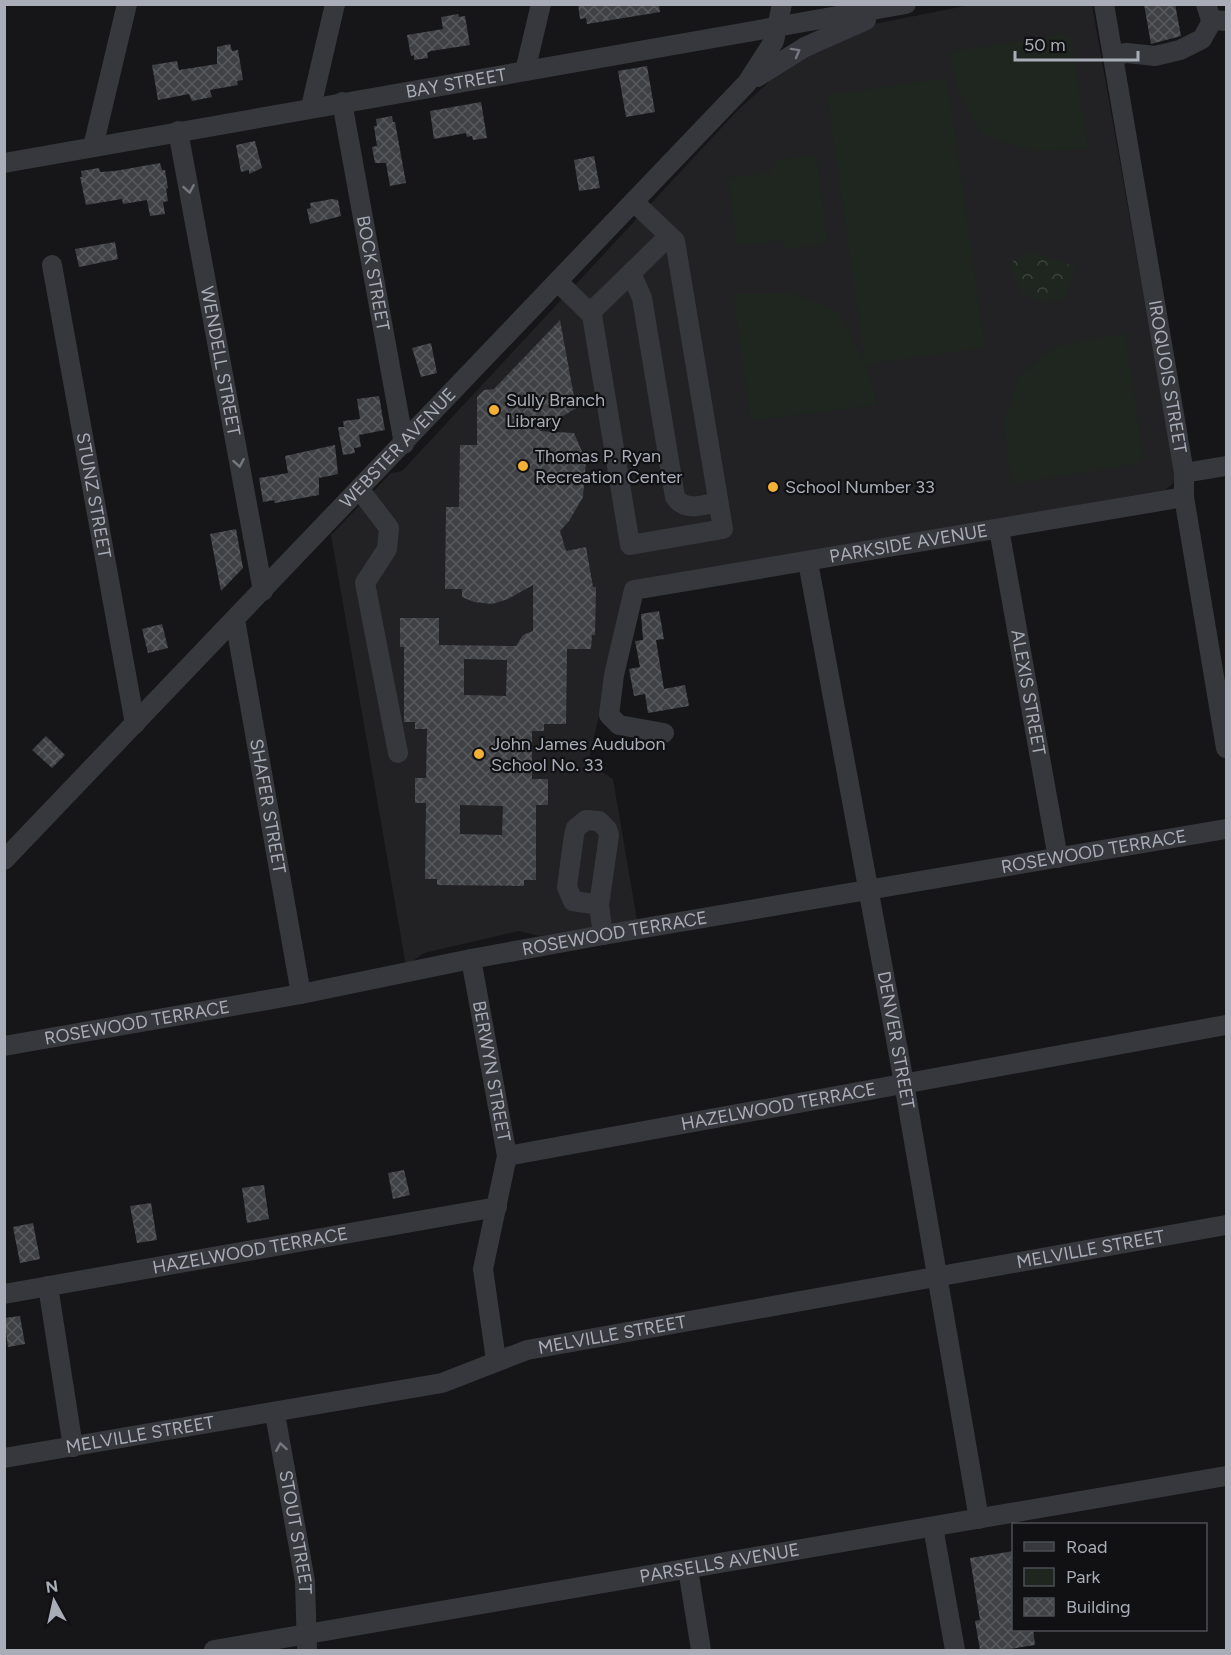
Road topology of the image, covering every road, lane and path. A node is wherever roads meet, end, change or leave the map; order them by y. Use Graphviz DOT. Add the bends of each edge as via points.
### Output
graph roads {
  1 [pos="127,4"];
  2 [pos="335,4"];
  3 [pos="541,4"];
  4 [pos="782,4"];
  5 [pos="1104,4"];
  6 [pos="904,5"];
  7 [pos="1215,16"];
  8 [pos="779,27"];
  9 [pos="1113,55"];
  10 [pos="525,71"];
  11 [pos="747,83"];
  12 [pos="342,102"];
  13 [pos="311,108"];
  14 [pos="178,131"];
  15 [pos="93,147"];
  16 [pos="4,163"];
  17 [pos="634,202"];
  18 [pos="669,236"];
  19 [pos="52,265"];
  20 [pos="631,273"];
  21 [pos="558,282"];
  22 [pos="590,313"];
  23 [pos="404,444"];
  24 [pos="1227,466"];
  25 [pos="1184,473"];
  26 [pos="360,490"];
  27 [pos="1184,497"];
  28 [pos="718,502"];
  29 [pos="999,529"];
  30 [pos="808,562"];
  31 [pos="263,591"];
  32 [pos="235,620"];
  33 [pos="135,724"];
  34 [pos="664,733"];
  35 [pos="1227,748"];
  36 [pos="398,753"];
  37 [pos="1227,829"];
  38 [pos="1058,858"];
  39 [pos="4,860"];
  40 [pos="868,890"];
  41 [pos="599,905"];
  42 [pos="603,935"];
  43 [pos="471,959"];
  44 [pos="301,994"];
  45 [pos="1227,1025"];
  46 [pos="4,1046"];
  47 [pos="904,1083"];
  48 [pos="507,1156"];
  49 [pos="496,1207"];
  50 [pos="1227,1225"];
  51 [pos="938,1276"];
  52 [pos="48,1286"];
  53 [pos="4,1294"];
  54 [pos="496,1360"];
  55 [pos="275,1414"];
  56 [pos="73,1447"];
  57 [pos="4,1458"];
  58 [pos="1227,1476"];
  59 [pos="979,1519"];
  60 [pos="933,1527"];
  61 [pos="688,1569"];
  62 [pos="307,1642"];
  63 [pos="214,1650"];
  64 [pos="702,1650"];
  65 [pos="955,1650"];
  1 -- 15 [label="street"];
  2 -- 13 [label="street"];
  3 -- 10 [label="street"];
  4 -- 8 [label="street, WEBSTER AVENUE"];
  5 -- 9 [label="street, IROQUOIS STREET"];
  6 -- 8 [label="street, BAY STREET"];
  11 -- 6 [label="street, one-way" via="805,47"];
  7 -- 9 [label="street" via="1202,39 1180,50 1155,56"];
  8 -- 10 [label="street, BAY STREET"];
  8 -- 11 [label="street, WEBSTER AVENUE" via="767,55"];
  9 -- 25 [label="street, IROQUOIS STREET"];
  10 -- 12 [label="street, BAY STREET"];
  11 -- 17 [label="street, WEBSTER AVENUE"];
  12 -- 13 [label="street, BAY STREET"];
  12 -- 23 [label="street, BOCK STREET"];
  13 -- 14 [label="street, BAY STREET"];
  14 -- 15 [label="street, BAY STREET"];
  14 -- 31 [label="street, WENDELL STREET, one-way"];
  15 -- 16 [label="street, BAY STREET"];
  17 -- 18 [label="street"];
  17 -- 21 [label="street, WEBSTER AVENUE"];
  18 -- 20 [label="street"];
  18 -- 28 [label="street" via="675,241"];
  19 -- 33 [label="street, STUNZ STREET"];
  20 -- 22 [label="street"];
  20 -- 28 [label="street" via="642,298 675,497 687,507"];
  21 -- 22 [label="street"];
  21 -- 23 [label="street, WEBSTER AVENUE"];
  22 -- 28 [label="street" via="630,545 723,529"];
  23 -- 26 [label="street, WEBSTER AVENUE"];
  24 -- 25 [label="street"];
  25 -- 27 [label="street, IROQUOIS STREET"];
  26 -- 31 [label="street, WEBSTER AVENUE"];
  26 -- 36 [label="street" via="389,528 387,549 365,583"];
  27 -- 29 [label="street, PARKSIDE AVENUE"];
  27 -- 35 [label="street, IROQUOIS STREET"];
  29 -- 30 [label="street, PARKSIDE AVENUE"];
  29 -- 38 [label="street, ALEXIS STREET"];
  30 -- 34 [label="street, PARKSIDE AVENUE" via="634,590 609,715 619,726"];
  30 -- 40 [label="street, DENVER STREET"];
  31 -- 32 [label="street, WEBSTER AVENUE"];
  32 -- 33 [label="street, WEBSTER AVENUE"];
  32 -- 44 [label="street, SHAFER STREET"];
  33 -- 39 [label="street, WEBSTER AVENUE"];
  37 -- 38 [label="street, ROSEWOOD TERRACE"];
  38 -- 40 [label="street, ROSEWOOD TERRACE"];
  40 -- 42 [label="street, ROSEWOOD TERRACE"];
  40 -- 47 [label="street, DENVER STREET"];
  41 -- 42 [label="street"];
  42 -- 43 [label="street, ROSEWOOD TERRACE"];
  43 -- 44 [label="street, ROSEWOOD TERRACE"];
  43 -- 48 [label="street, BERWYN STREET"];
  44 -- 46 [label="street, ROSEWOOD TERRACE"];
  45 -- 47 [label="street, HAZELWOOD TERRACE"];
  47 -- 48 [label="street, HAZELWOOD TERRACE"];
  47 -- 51 [label="street, DENVER STREET"];
  48 -- 49 [label="street, BERWYN STREET"];
  49 -- 52 [label="street, HAZELWOOD TERRACE"];
  49 -- 54 [label="street, BERWYN STREET" via="483,1269"];
  50 -- 51 [label="street, MELVILLE STREET"];
  51 -- 54 [label="street, MELVILLE STREET" via="527,1350"];
  51 -- 59 [label="street, DENVER STREET"];
  52 -- 53 [label="street, HAZELWOOD TERRACE"];
  52 -- 56 [label="street"];
  54 -- 55 [label="street, MELVILLE STREET" via="442,1383"];
  55 -- 56 [label="street, MELVILLE STREET"];
  62 -- 55 [label="street, STOUT STREET, one-way" via="305,1581"];
  56 -- 57 [label="street, MELVILLE STREET"];
  58 -- 59 [label="street, PARSELLS AVENUE"];
  59 -- 60 [label="street, PARSELLS AVENUE"];
  60 -- 61 [label="street, PARSELLS AVENUE"];
  60 -- 65 [label="street"];
  61 -- 62 [label="street, PARSELLS AVENUE"];
  61 -- 64 [label="street"];
  62 -- 63 [label="street, PARSELLS AVENUE"];
}
